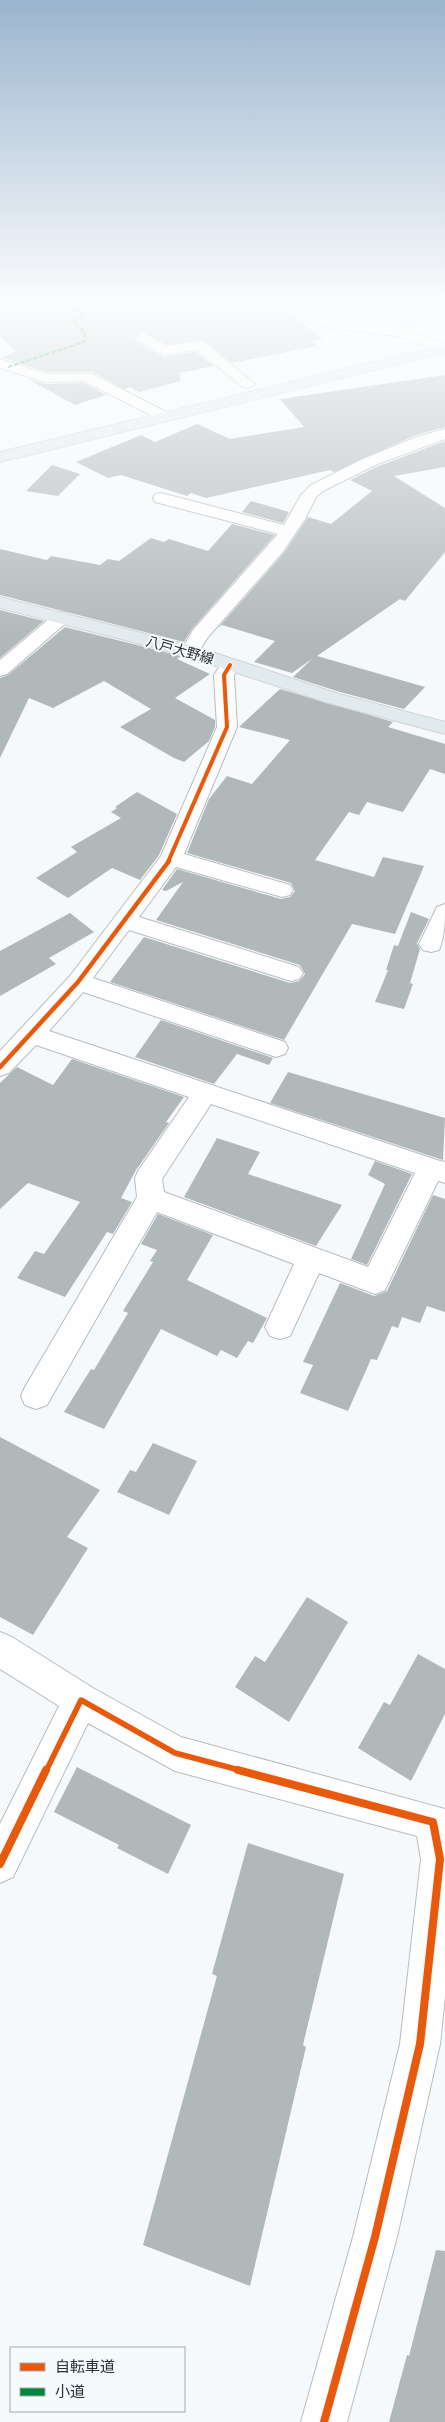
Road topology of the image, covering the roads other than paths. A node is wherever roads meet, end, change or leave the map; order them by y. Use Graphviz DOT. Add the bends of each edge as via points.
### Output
graph roads {
  1 [pos="101,418"];
  2 [pos="160,418"];
  3 [pos="445,434"];
  4 [pos="0,442"];
  5 [pos="0,457"];
  6 [pos="161,498"];
  7 [pos="288,531"];
  8 [pos="0,602"];
  9 [pos="61,618"];
  10 [pos="190,651"];
  11 [pos="230,665"];
  12 [pos="0,670"];
  13 [pos="445,728"];
  14 [pos="172,858"];
  15 [pos="282,890"];
  16 [pos="445,912"];
  17 [pos="126,920"];
  18 [pos="432,944"];
  19 [pos="291,973"];
  20 [pos="78,982"];
  21 [pos="32,1034"];
  22 [pos="276,1048"];
  23 [pos="0,1067"];
  24 [pos="205,1094"];
  25 [pos="438,1170"];
  26 [pos="151,1198"];
  27 [pos="311,1258"];
  28 [pos="280,1327"];
  29 [pos="36,1396"];
  30 [pos="0,1648"];
  31 [pos="81,1700"];
  32 [pos="439,1813"];
  33 [pos="0,1864"];
  34 [pos="324,2422"];
  1 -- 4 [label="main road"];
  2 -- 5 [label="main road"];
  3 -- 7 [label="street" via="369,462 317,488 309,495"];
  6 -- 7 [label="street"];
  7 -- 10 [label="street" via="276,550 200,634"];
  8 -- 9 [label="main road, 八戸大野線"];
  9 -- 10 [label="main road, 八戸大野線"];
  9 -- 12 [label="street"];
  10 -- 11 [label="main road, 八戸大野線"];
  11 -- 13 [label="main road, 八戸大野線" via="332,698"];
  11 -- 14 [label="street" via="224,675 227,727"];
  14 -- 15 [label="street"];
  14 -- 17 [label="street"];
  16 -- 18 [label="street"];
  17 -- 19 [label="street"];
  17 -- 20 [label="street"];
  20 -- 21 [label="street"];
  20 -- 22 [label="street"];
  21 -- 23 [label="street"];
  21 -- 24 [label="street"];
  24 -- 25 [label="street"];
  24 -- 26 [label="street" via="148,1178"];
  25 -- 27 [label="street" via="374,1282"];
  26 -- 27 [label="street"];
  26 -- 29 [label="street"];
  27 -- 28 [label="street"];
  30 -- 31 [label="street"];
  31 -- 32 [label="street" via="175,1753"];
  31 -- 33 [label="street"];
  32 -- 34 [label="street" via="440,1859 420,2044 375,2237"];
}
